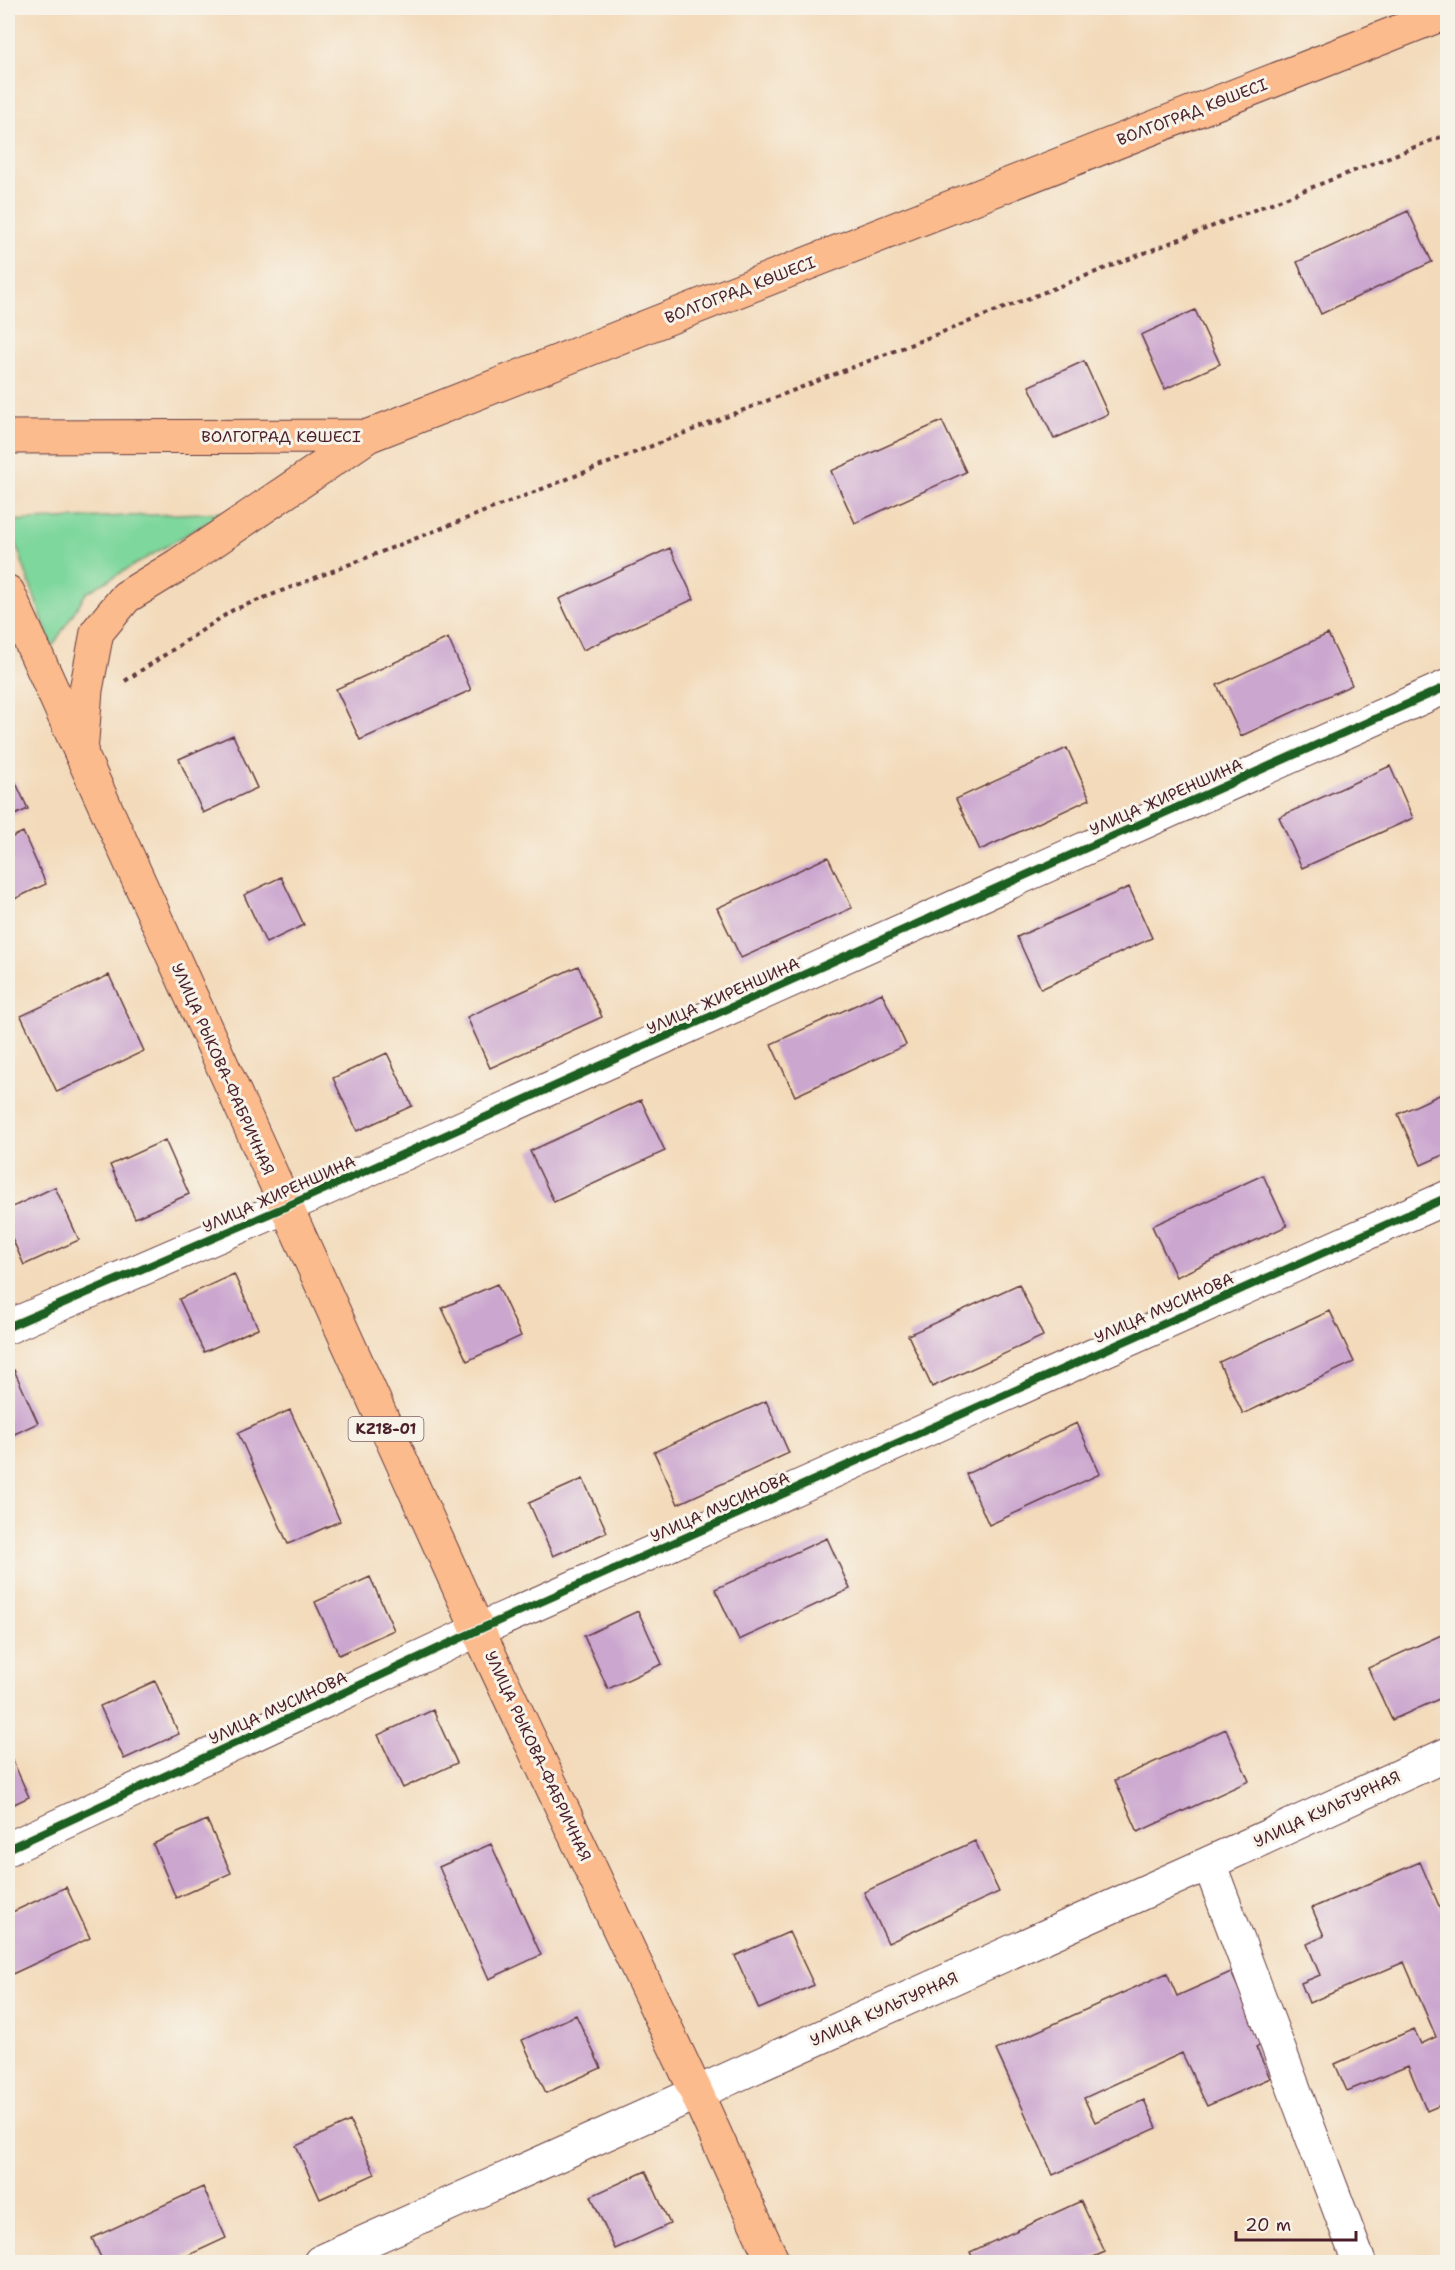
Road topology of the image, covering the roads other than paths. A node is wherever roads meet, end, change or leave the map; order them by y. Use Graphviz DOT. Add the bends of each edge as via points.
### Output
graph roads {
  1 [pos="1448,12"];
  2 [pos="368,436"];
  3 [pos="8,437"];
  4 [pos="8,592"];
  5 [pos="1448,686"];
  6 [pos="81,754"];
  7 [pos="1448,1197"];
  8 [pos="285,1207"];
  9 [pos="8,1327"];
  10 [pos="478,1630"];
  11 [pos="1448,1754"];
  12 [pos="8,1849"];
  13 [pos="1209,1863"];
  14 [pos="698,2094"];
  15 [pos="320,2262"];
  16 [pos="772,2262"];
  17 [pos="1359,2262"];
  1 -- 2 [label="main road, ВОЛГОГРАД КӨШЕСІ"];
  2 -- 3 [label="main road, ВОЛГОГРАД КӨШЕСІ"];
  2 -- 6 [label="main road" via="126,597 97,632"];
  4 -- 6 [label="main road, УЛИЦА РЫКОВА-ФАБРИЧНАЯ / KZ18-01"];
  5 -- 8 [label="street, УЛИЦА ЖИРЕНШИНА"];
  6 -- 8 [label="main road, УЛИЦА РЫКОВА-ФАБРИЧНАЯ / KZ18-01"];
  7 -- 10 [label="street, УЛИЦА МУСИНОВА"];
  8 -- 9 [label="street, УЛИЦА ЖИРЕНШИНА"];
  8 -- 10 [label="main road, УЛИЦА РЫКОВА-ФАБРИЧНАЯ / KZ18-01"];
  10 -- 12 [label="street, УЛИЦА МУСИНОВА"];
  10 -- 14 [label="main road, УЛИЦА РЫКОВА-ФАБРИЧНАЯ / KZ18-01"];
  11 -- 13 [label="street, УЛИЦА КУЛЬТУРНАЯ"];
  13 -- 14 [label="street, УЛИЦА КУЛЬТУРНАЯ"];
  13 -- 17 [label="street"];
  14 -- 15 [label="street, УЛИЦА КУЛЬТУРНАЯ"];
  14 -- 16 [label="main road, УЛИЦА РЫКОВА-ФАБРИЧНАЯ / KZ18-01"];
}
